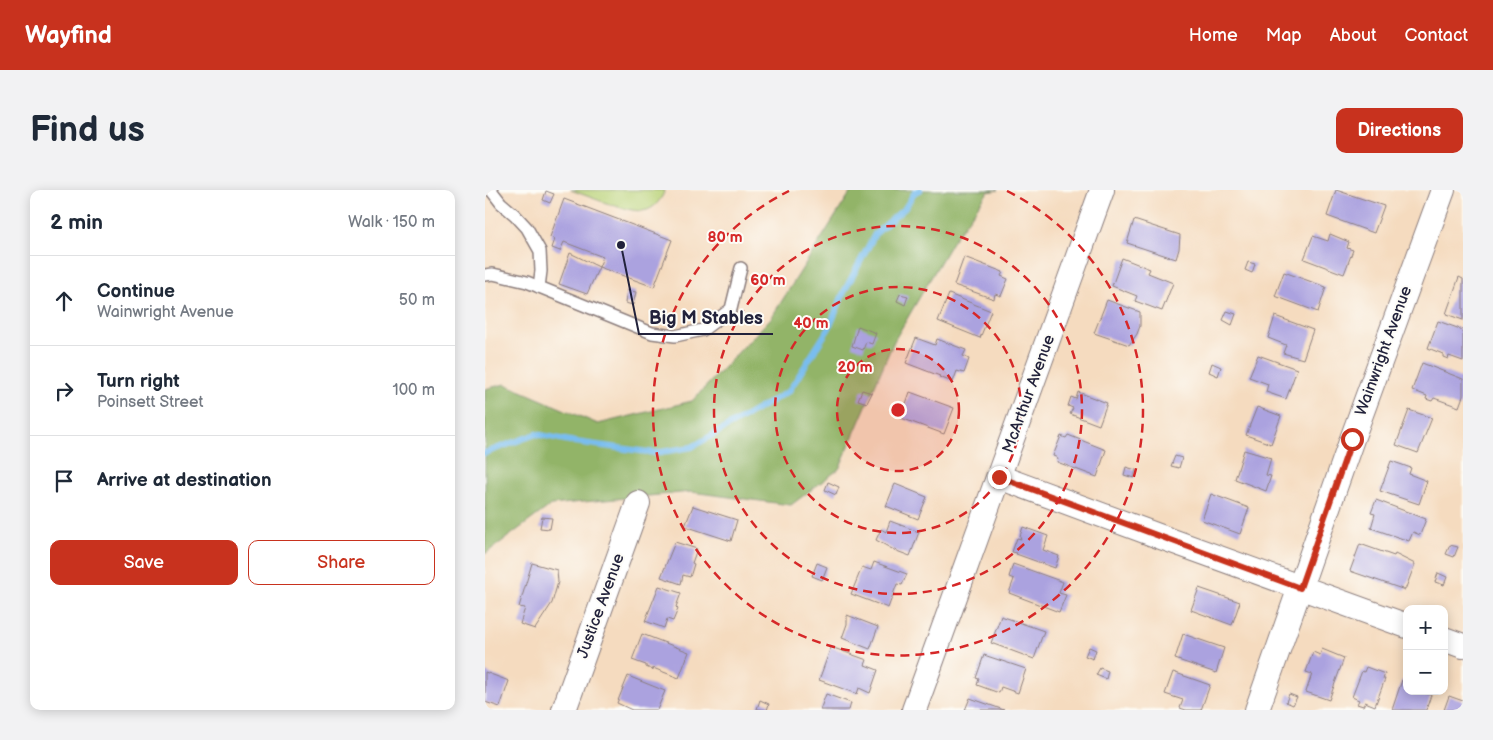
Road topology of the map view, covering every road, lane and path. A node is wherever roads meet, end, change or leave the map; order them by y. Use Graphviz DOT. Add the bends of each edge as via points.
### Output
graph roads {
  1 [pos="491,190"];
  2 [pos="1102,190"];
  3 [pos="1443,190"];
  4 [pos="741,268"];
  5 [pos="485,275"];
  6 [pos="539,287"];
  7 [pos="999,477"];
  8 [pos="638,503"];
  9 [pos="1300,588"];
  10 [pos="1403,625"];
  11 [pos="1448,640"];
  12 [pos="1463,646"];
  13 [pos="564,710"];
  14 [pos="914,710"];
  15 [pos="1257,710"];
  1 -- 6 [label="lane" via="527,228 540,251"];
  2 -- 7 [label="street, McArthur Avenue"];
  3 -- 9 [label="street, Wainwright Avenue"];
  4 -- 6 [label="lane" via="731,309 703,330 675,336 652,333"];
  5 -- 6 [label="lane" via="493,274"];
  7 -- 9 [label="street"];
  7 -- 14 [label="street, McArthur Avenue"];
  8 -- 13 [label="street, Justice Avenue"];
  9 -- 10 [label="street"];
  9 -- 15 [label="street, Wainwright Avenue"];
  11 -- 12 [label="street"];
}
